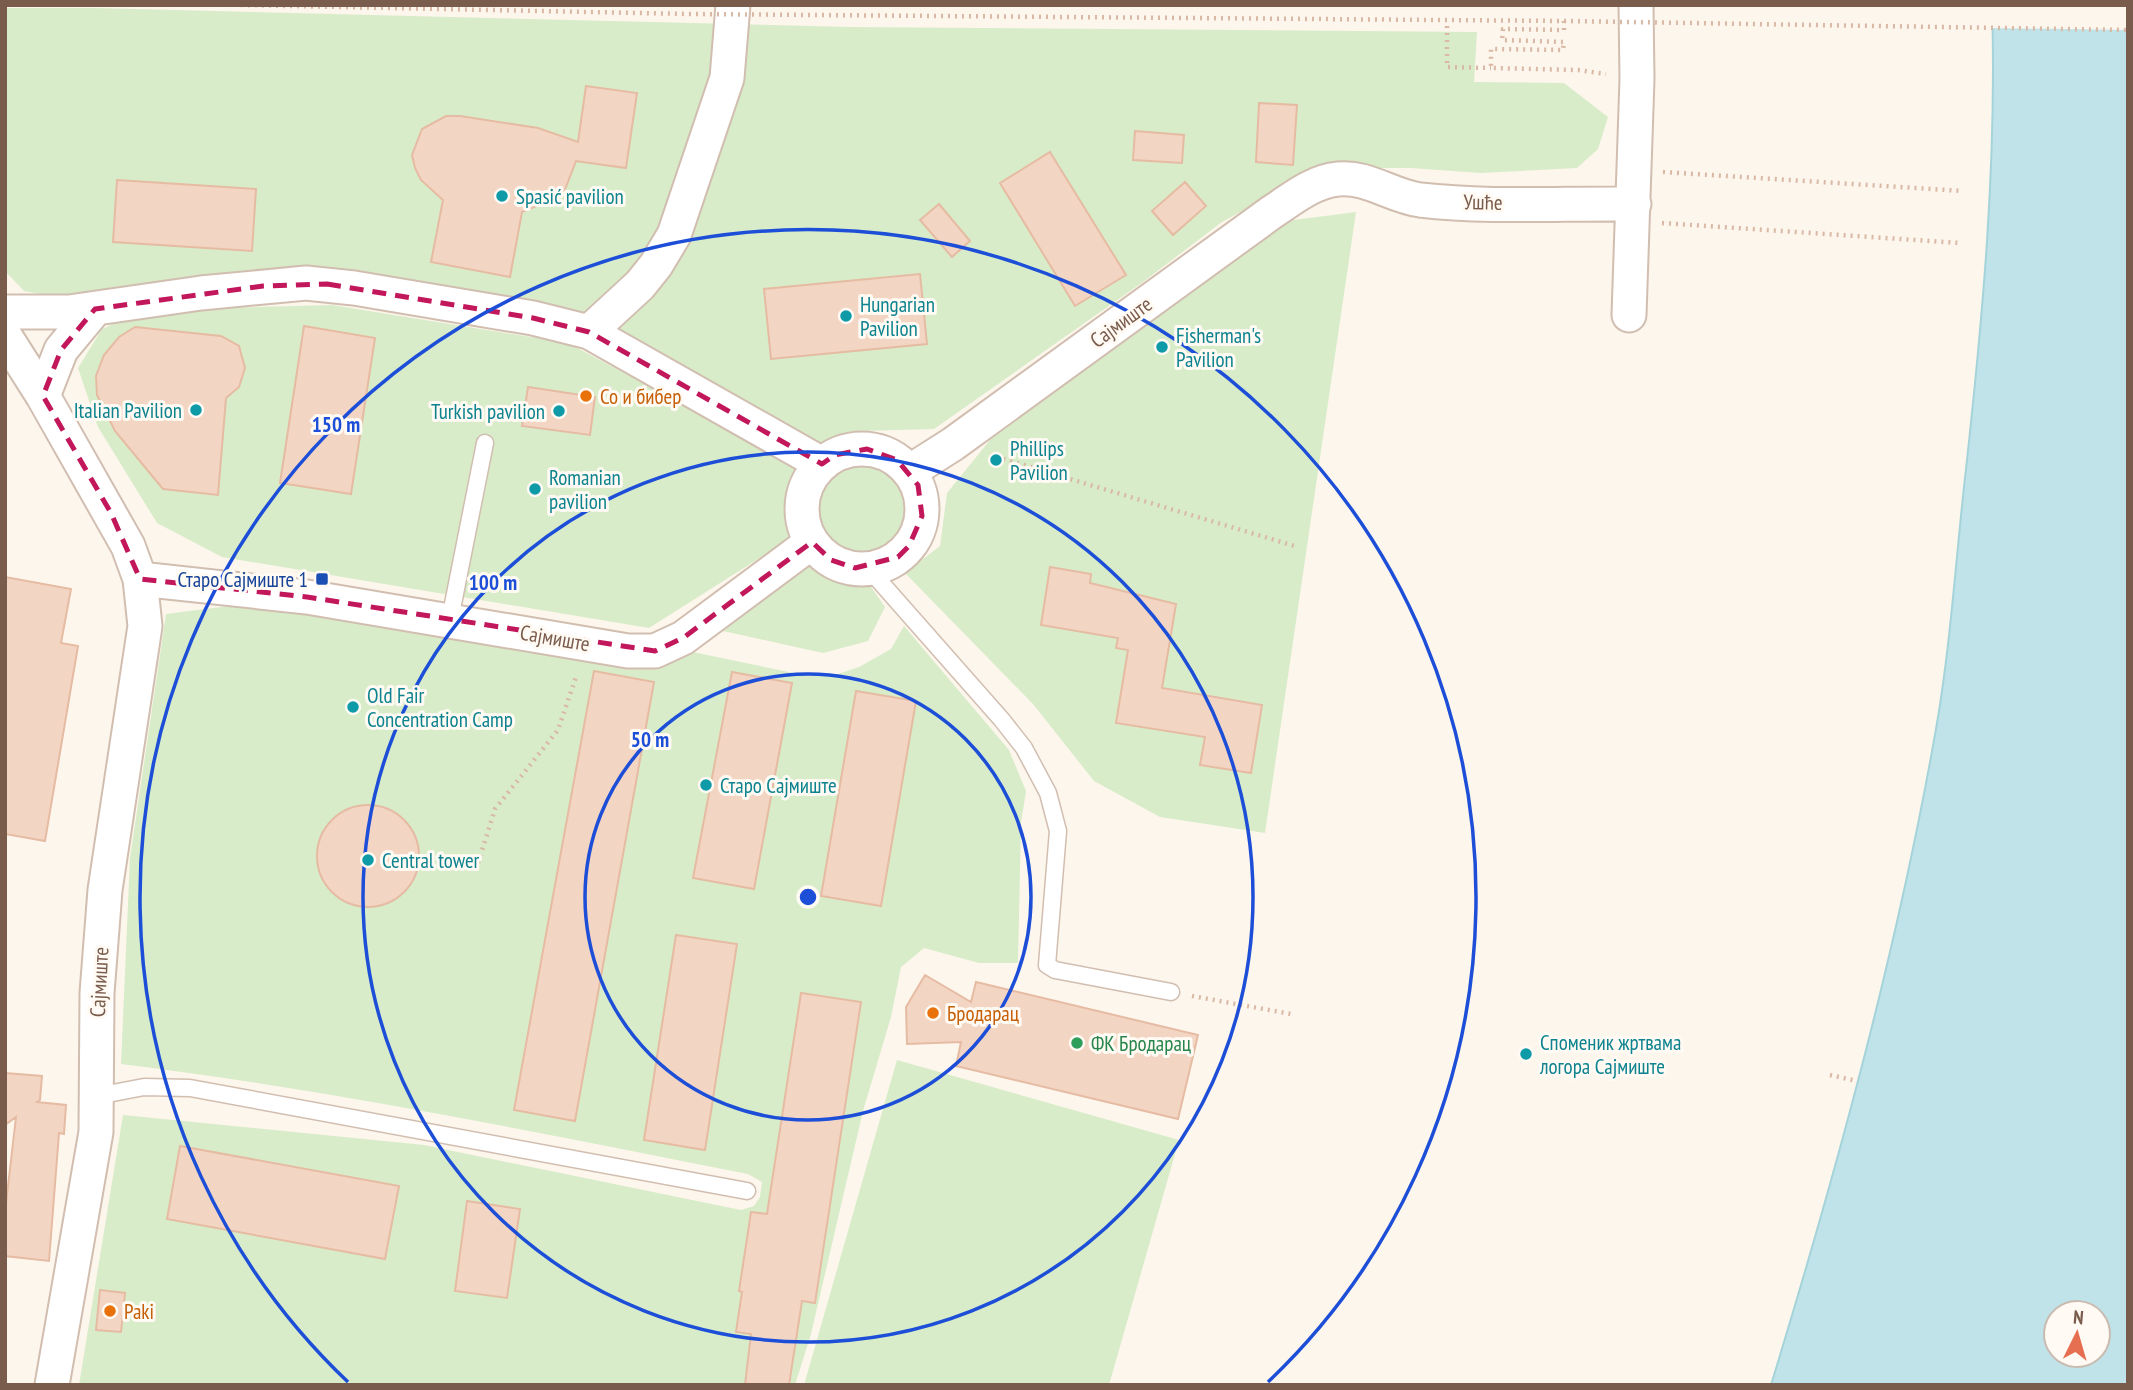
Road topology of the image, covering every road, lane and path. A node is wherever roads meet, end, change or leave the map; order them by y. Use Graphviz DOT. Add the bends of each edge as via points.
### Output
graph roads {
  1 [pos="241,5"];
  2 [pos="733,5"];
  3 [pos="1636,5"];
  4 [pos="700,10"];
  5 [pos="1564,21"];
  6 [pos="1447,26"];
  7 [pos="2128,30"];
  8 [pos="1491,68"];
  9 [pos="1637,79"];
  10 [pos="708,127"];
  11 [pos="1634,170"];
  12 [pos="1337,179"];
  13 [pos="1963,191"];
  14 [pos="1633,213"];
  15 [pos="1960,243"];
  16 [pos="95,309"];
  17 [pos="5,312"];
  18 [pos="1629,315"];
  19 [pos="589,332"];
  20 [pos="5,336"];
  21 [pos="43,396"];
  22 [pos="485,443"];
  23 [pos="953,444"];
  24 [pos="822,464"];
  25 [pos="909,472"];
  26 [pos="812,542"];
  27 [pos="1298,547"];
  28 [pos="868,568"];
  29 [pos="140,579"];
  30 [pos="450,619"];
  31 [pos="588,644"];
  32 [pos="478,863"];
  33 [pos="1171,992"];
  34 [pos="1291,1014"];
  35 [pos="1830,1075"];
  36 [pos="1857,1081"];
  37 [pos="97,1096"];
  38 [pos="747,1191"];
  39 [pos="52,1385"];
  1 -- 4 [label="path"];
  2 -- 10 [label="street" via="727,78"];
  3 -- 9 [label="street"];
  4 -- 5 [label="path, bridge"];
  4 -- 10 [label="street"];
  5 -- 7 [label="path, bridge"];
  5 -- 8 [label="path" via="1564,30 1503,29 1502,40 1564,42 1563,50 1491,49"];
  6 -- 8 [label="path" via="1447,67"];
  8 -- 9 [label="path" via="1578,70"];
  9 -- 11 [label="street"];
  10 -- 19 [label="street" via="689,195 662,255 640,285"];
  11 -- 13 [label="path"];
  11 -- 14 [label="street"];
  12 -- 14 [label="street, Ушће" via="1364,181 1396,195 1433,201"];
  12 -- 23 [label="street, Сајмиште" via="1311,188 1272,212"];
  14 -- 15 [label="path"];
  14 -- 18 [label="street"];
  16 -- 17 [label="street"];
  16 -- 19 [label="street" via="213,292 327,284 533,318"];
  16 -- 21 [label="street" via="61,350"];
  19 -- 24 [label="street"];
  20 -- 21 [label="street, Сајмиште"];
  21 -- 29 [label="street, Сајмиште" via="116,524"];
  22 -- 30 [label="lane"];
  23 -- 25 [label="street, Сајмиште"];
  23 -- 27 [label="path"];
  24 -- 25 [label="street" via="843,452 867,449 898,460"];
  24 -- 26 [label="street" via="811,477 802,510"];
  25 -- 28 [label="street" via="922,501 917,532 898,557"];
  26 -- 28 [label="street" via="843,565"];
  26 -- 31 [label="street, Сајмиште" via="683,638 655,650"];
  28 -- 33 [label="lane" via="1002,720 1024,748 1048,793 1058,831 1047,965"];
  29 -- 30 [label="street, Сајмиште" via="307,597"];
  29 -- 37 [label="street, Сајмиште" via="144,639 105,890 97,993"];
  30 -- 31 [label="street, Сајмиште"];
  31 -- 32 [label="path" via="558,730 495,809"];
  33 -- 34 [label="path"];
  35 -- 36 [label="path"];
  37 -- 38 [label="lane" via="144,1087 190,1088"];
  37 -- 39 [label="street, Сајмиште" via="87,1197"];
}
